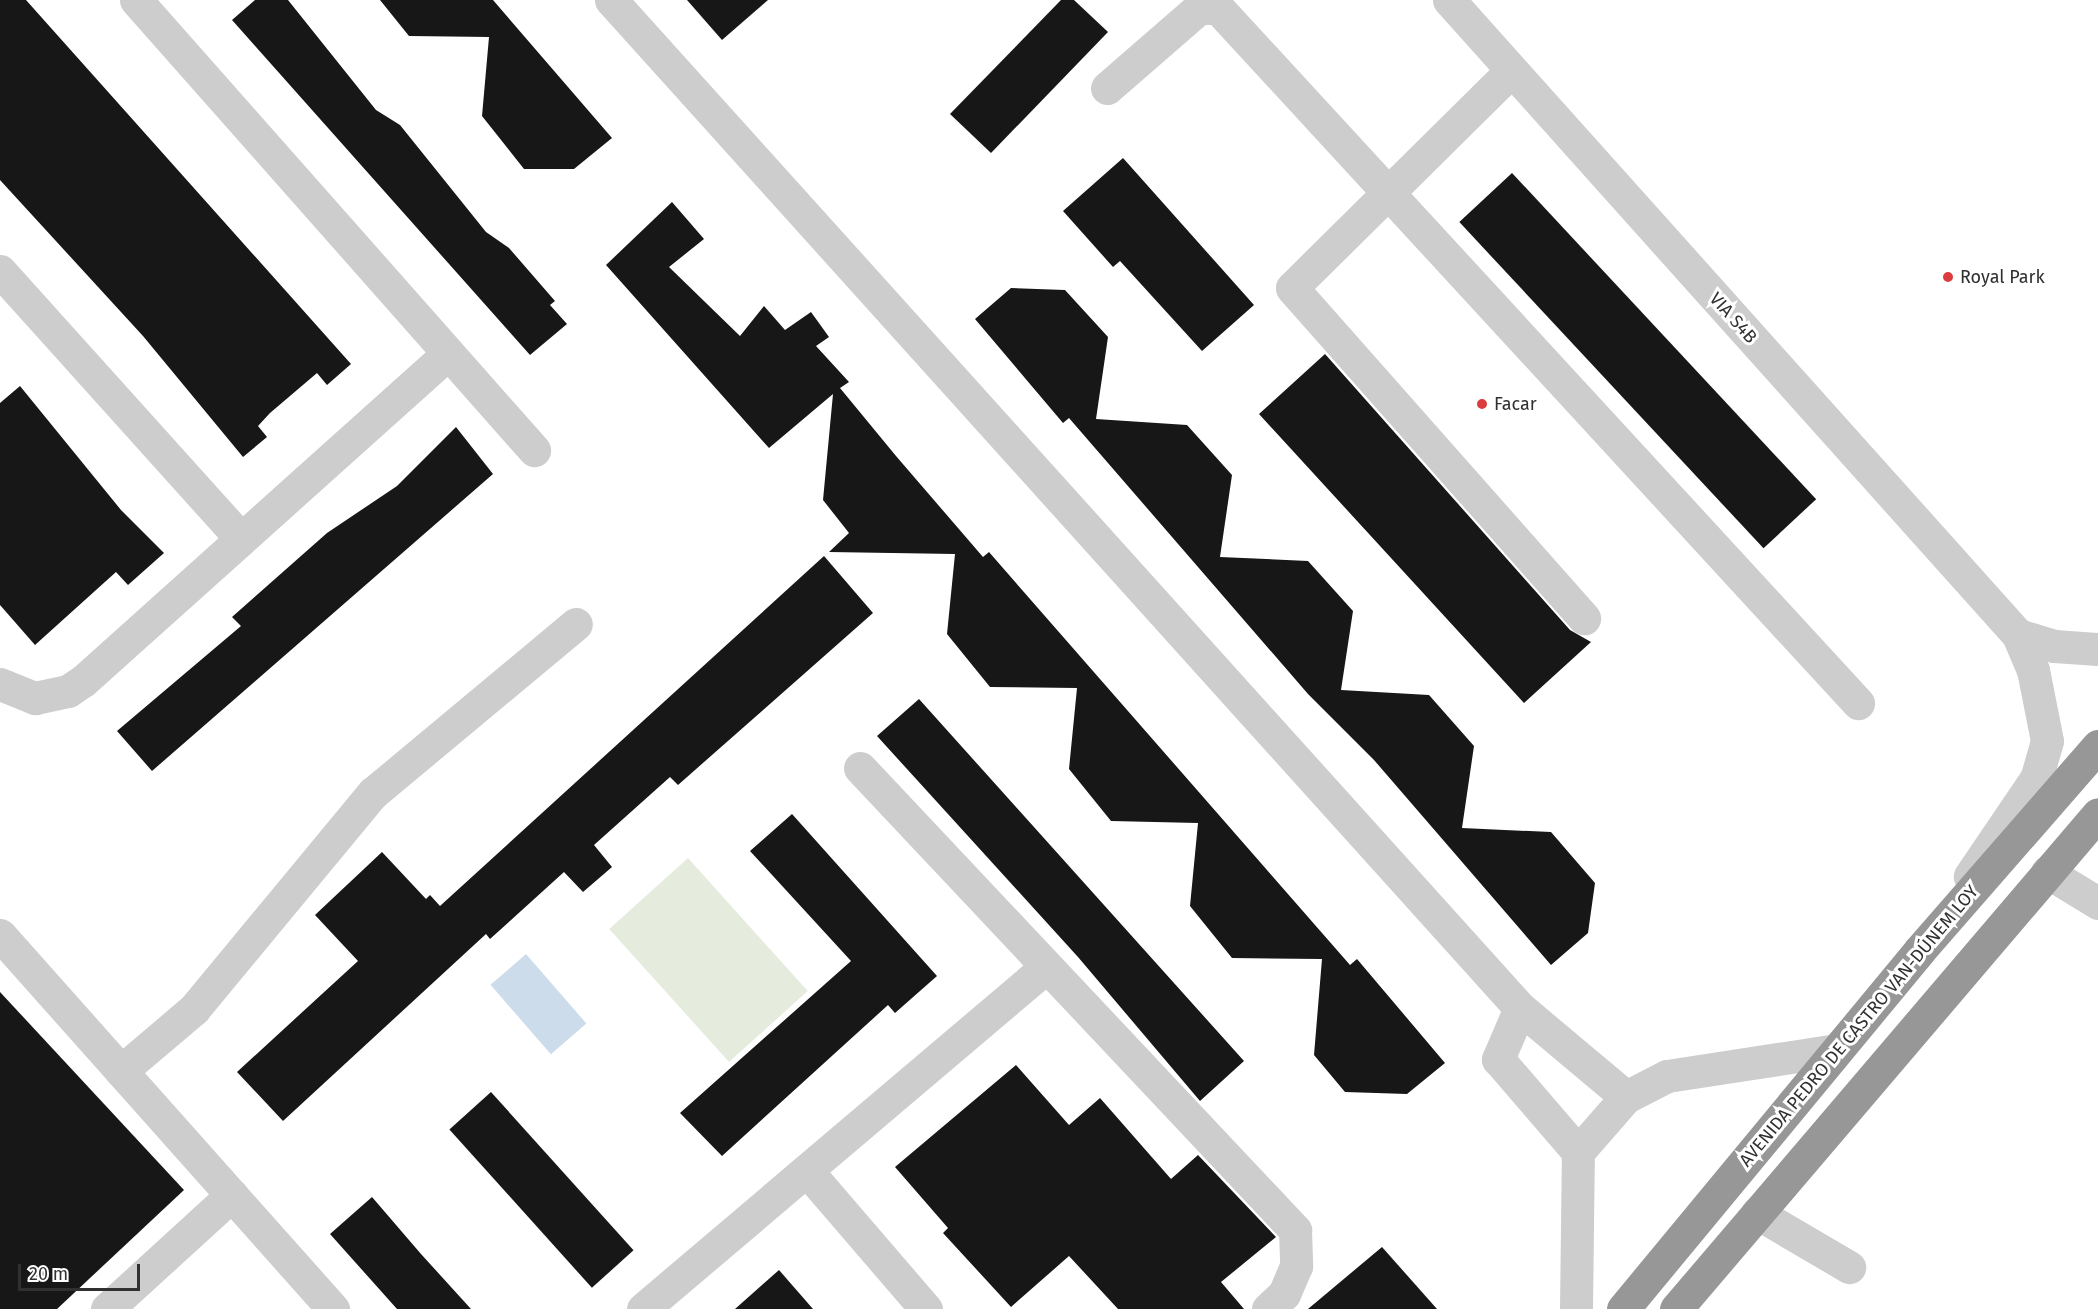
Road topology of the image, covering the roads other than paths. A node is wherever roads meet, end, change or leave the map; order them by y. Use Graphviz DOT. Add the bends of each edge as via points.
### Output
graph roads {
  1 [pos="136,0"];
  2 [pos="611,0"];
  3 [pos="1449,0"];
  4 [pos="1511,71"];
  5 [pos="1107,88"];
  6 [pos="1385,193"];
  7 [pos="0,271"];
  8 [pos="447,354"];
  9 [pos="534,450"];
  10 [pos="241,539"];
  11 [pos="1584,618"];
  12 [pos="576,624"];
  13 [pos="2018,635"];
  14 [pos="2098,649"];
  15 [pos="0,684"];
  16 [pos="1858,703"];
  17 [pos="2098,746"];
  18 [pos="860,768"];
  19 [pos="2098,814"];
  20 [pos="2047,872"];
  21 [pos="2098,903"];
  22 [pos="0,935"];
  23 [pos="1919,951"];
  24 [pos="1045,968"];
  25 [pos="1520,1008"];
  26 [pos="1836,1050"];
  27 [pos="122,1071"];
  28 [pos="1626,1097"];
  29 [pos="1578,1152"];
  30 [pos="808,1172"];
  31 [pos="232,1195"];
  32 [pos="1757,1213"];
  33 [pos="1850,1267"];
  34 [pos="106,1309"];
  35 [pos="333,1309"];
  36 [pos="643,1309"];
  37 [pos="926,1309"];
  38 [pos="1268,1309"];
  39 [pos="1576,1309"];
  40 [pos="1623,1309"];
  41 [pos="1676,1309"];
  1 -- 8 [label="street"];
  2 -- 25 [label="street"];
  3 -- 4 [label="street, VIA S4B"];
  4 -- 6 [label="street"];
  4 -- 13 [label="street, VIA S4B"];
  5 -- 6 [label="street" via="1199,8 1218,8"];
  6 -- 11 [label="street" via="1292,288"];
  6 -- 16 [label="street"];
  7 -- 10 [label="street"];
  8 -- 9 [label="street"];
  8 -- 10 [label="street"];
  10 -- 15 [label="street" via="68,691 35,698"];
  12 -- 27 [label="street" via="373,793 194,1010"];
  13 -- 14 [label="street" via="2054,646"];
  13 -- 23 [label="street" via="2042,706 2047,741 2037,777"];
  17 -- 23 [label="highway, AVENIDA PEDRO DE CASTRO VAN-DÚNEM LOY"];
  18 -- 24 [label="street"];
  19 -- 20 [label="highway"];
  20 -- 21 [label="street"];
  20 -- 32 [label="highway"];
  22 -- 27 [label="street"];
  23 -- 26 [label="highway, AVENIDA PEDRO DE CASTRO VAN-DÚNEM LOY"];
  24 -- 30 [label="street"];
  24 -- 38 [label="street" via="1295,1230 1296,1266 1284,1294"];
  25 -- 28 [label="street"];
  25 -- 29 [label="street" via="1498,1059"];
  26 -- 28 [label="street" via="1667,1076"];
  26 -- 40 [label="highway, AVENIDA PEDRO DE CASTRO VAN-DÚNEM LOY"];
  27 -- 31 [label="street"];
  28 -- 29 [label="street"];
  29 -- 39 [label="street"];
  30 -- 36 [label="street"];
  30 -- 37 [label="street"];
  31 -- 34 [label="street"];
  31 -- 35 [label="street"];
  32 -- 33 [label="street"];
  32 -- 41 [label="highway"];
}
